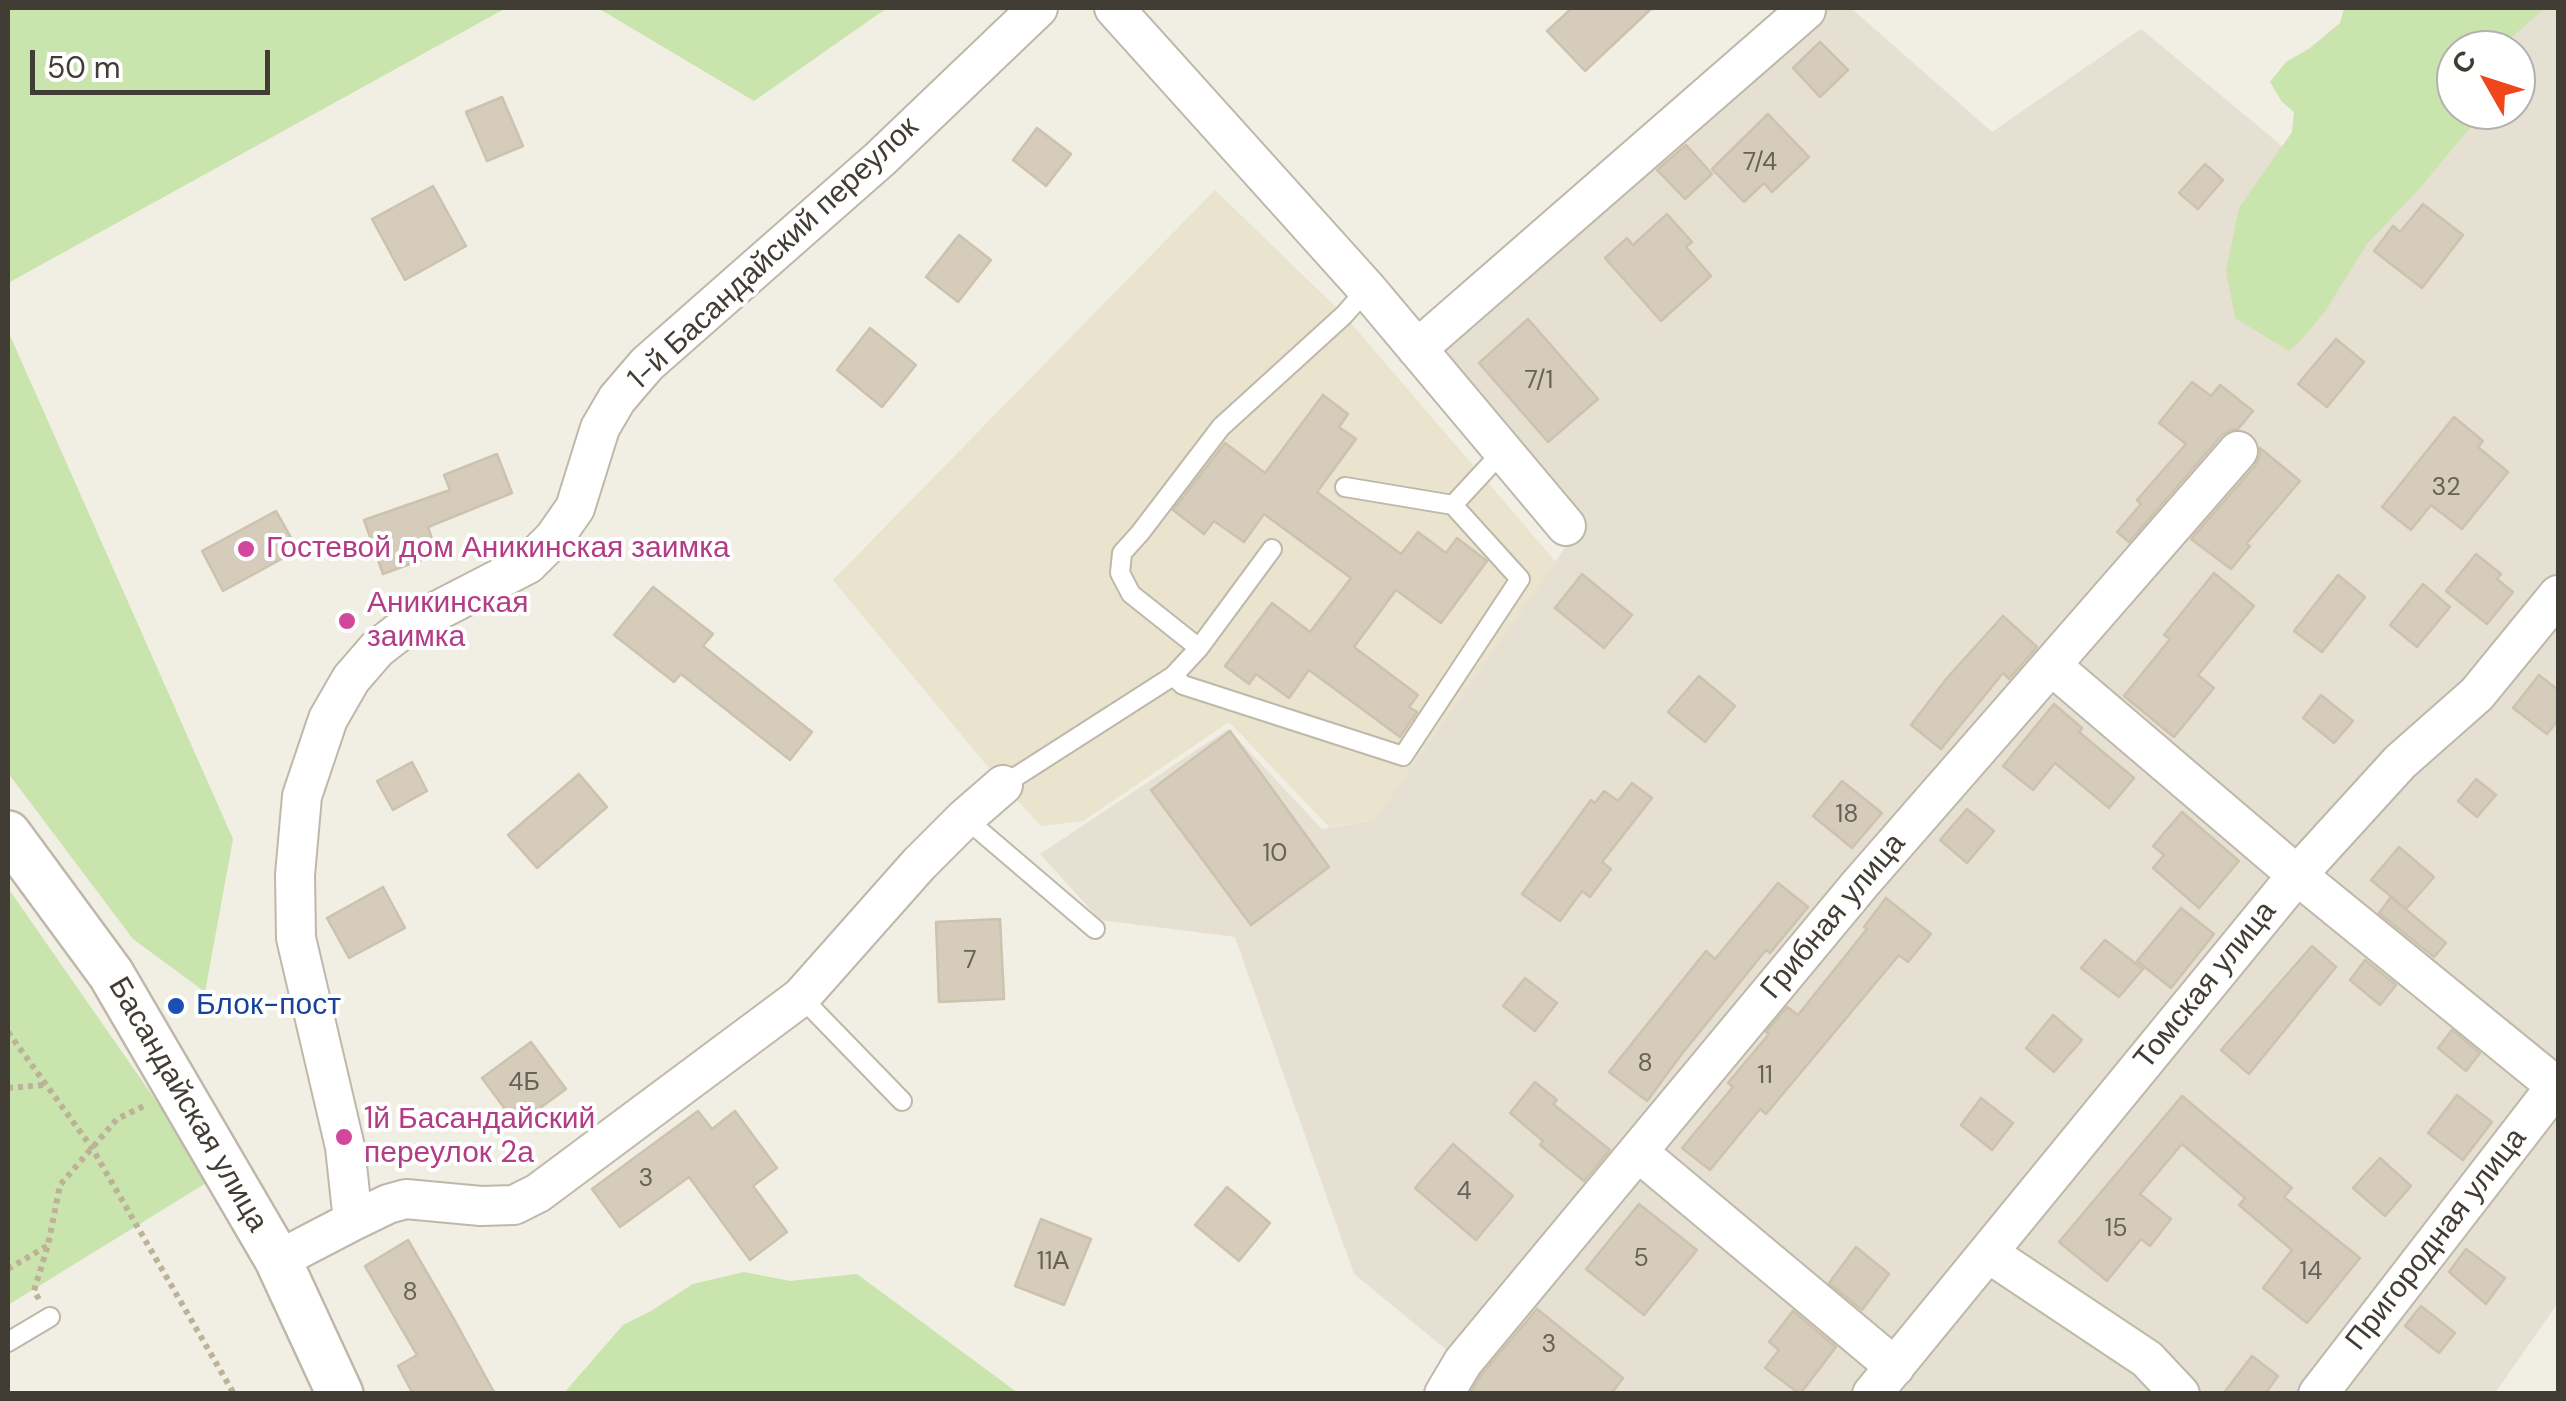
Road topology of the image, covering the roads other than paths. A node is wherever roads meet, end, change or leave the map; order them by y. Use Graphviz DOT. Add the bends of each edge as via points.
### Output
graph roads {
  1 [pos="1038,8"];
  2 [pos="1114,8"];
  3 [pos="1806,10"];
  4 [pos="1367,289"];
  5 [pos="1417,348"];
  6 [pos="1503,451"];
  7 [pos="2238,451"];
  8 [pos="1345,487"];
  9 [pos="1453,505"];
  10 [pos="1566,526"];
  11 [pos="1272,549"];
  12 [pos="2558,596"];
  13 [pos="1199,648"];
  14 [pos="2052,666"];
  15 [pos="1174,676"];
  16 [pos="1003,784"];
  17 [pos="965,818"];
  18 [pos="8,834"];
  19 [pos="2297,875"];
  20 [pos="1095,928"];
  21 [pos="800,997"];
  22 [pos="902,1101"];
  23 [pos="1638,1152"];
  24 [pos="353,1221"];
  25 [pos="1988,1253"];
  26 [pos="278,1260"];
  27 [pos="50,1316"];
  28 [pos="8,1342"];
  29 [pos="1884,1380"];
  30 [pos="340,1394"];
  31 [pos="1444,1394"];
  32 [pos="2180,1394"];
  33 [pos="2318,1394"];
  1 -- 24 [label="street, 1-й Басандайский переулок" via="880,159 647,364 600,428 574,508 528,564 404,628 350,678 302,796 295,875 296,938 345,1146"];
  2 -- 4 [label="street"];
  3 -- 5 [label="street"];
  4 -- 5 [label="street"];
  4 -- 13 [label="lane" via="1221,427 1122,553 1120,574 1130,594"];
  5 -- 6 [label="street"];
  6 -- 9 [label="lane"];
  6 -- 10 [label="street"];
  7 -- 14 [label="street, Грибная улица"];
  8 -- 9 [label="lane"];
  9 -- 15 [label="lane" via="1520,580 1402,756 1182,685"];
  11 -- 13 [label="lane"];
  12 -- 19 [label="street, Томская улица" via="2478,694 2400,762"];
  13 -- 15 [label="lane"];
  14 -- 19 [label="street"];
  14 -- 23 [label="street, Грибная улица" via="1860,883"];
  15 -- 16 [label="lane"];
  16 -- 17 [label="street"];
  17 -- 20 [label="lane"];
  17 -- 21 [label="street"];
  18 -- 26 [label="street, Басандайская улица" via="111,974"];
  19 -- 25 [label="street, Томская улица"];
  19 -- 33 [label="street, Пригородная улица" via="2556,1086"];
  21 -- 22 [label="lane"];
  21 -- 24 [label="street" via="538,1193 514,1205 406,1200"];
  23 -- 29 [label="street"];
  23 -- 31 [label="street, Грибная улица" via="1463,1362"];
  24 -- 26 [label="street"];
  25 -- 29 [label="street, Томская улица"];
  25 -- 32 [label="street" via="2147,1359"];
  26 -- 30 [label="street, Басандайская улица"];
  27 -- 28 [label="lane"];
}
